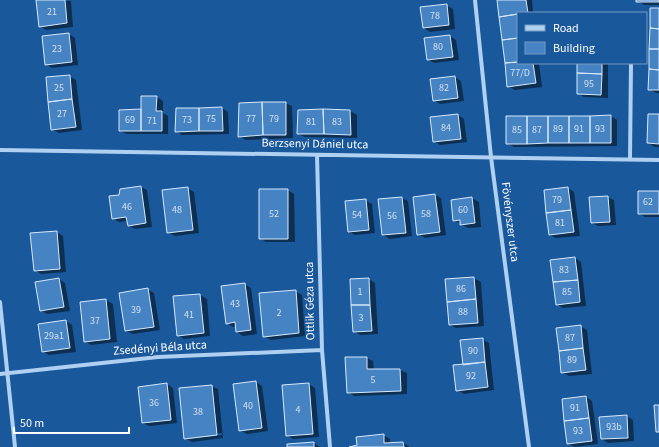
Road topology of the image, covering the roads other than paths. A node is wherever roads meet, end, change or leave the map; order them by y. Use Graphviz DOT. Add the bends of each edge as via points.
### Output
graph roads {
  1 [pos="474,0"];
  2 [pos="631,64"];
  3 [pos="0,150"];
  4 [pos="317,154"];
  5 [pos="491,157"];
  6 [pos="630,160"];
  7 [pos="659,160"];
  8 [pos="0,302"];
  9 [pos="322,350"];
  10 [pos="0,374"];
  11 [pos="7,374"];
  12 [pos="15,447"];
  13 [pos="330,447"];
  14 [pos="529,447"];
  1 -- 5 [label="street, Fövényszer utca"];
  2 -- 6 [label="street"];
  3 -- 4 [label="street, Berzsenyi Dániel utca"];
  4 -- 5 [label="street, Berzsenyi Dániel utca"];
  4 -- 9 [label="street, Ottlik Géza utca"];
  5 -- 6 [label="street, Berzsenyi Dániel utca"];
  5 -- 14 [label="street, Fövényszer utca"];
  6 -- 7 [label="street, Berzsenyi Dániel utca"];
  8 -- 11 [label="street"];
  9 -- 11 [label="street, Zsedényi Béla utca" via="158,357"];
  9 -- 13 [label="street, Ottlik Géza utca"];
  10 -- 11 [label="street, Zsedényi Béla utca"];
  11 -- 12 [label="street"];
}
